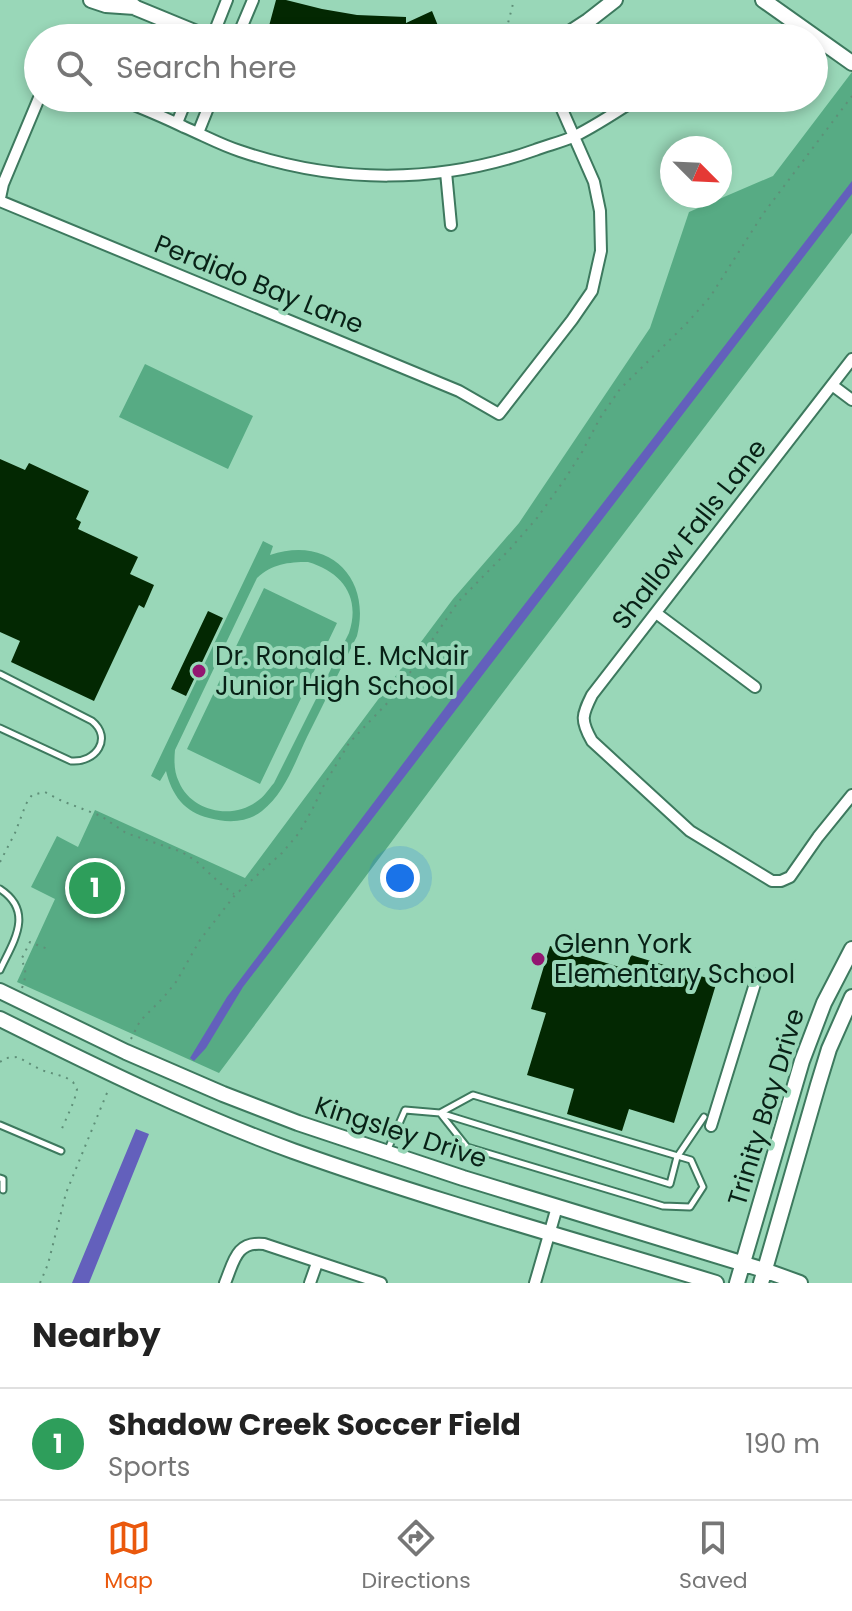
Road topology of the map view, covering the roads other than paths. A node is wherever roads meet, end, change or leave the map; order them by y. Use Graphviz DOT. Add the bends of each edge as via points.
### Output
graph roads {
  1 [pos="91,0"];
  2 [pos="227,0"];
  3 [pos="253,0"];
  4 [pos="615,0"];
  5 [pos="763,0"];
  6 [pos="131,4"];
  7 [pos="177,24"];
  8 [pos="216,24"];
  9 [pos="243,24"];
  10 [pos="583,24"];
  11 [pos="797,24"];
  12 [pos="828,46"];
  13 [pos="852,63"];
  14 [pos="33,112"];
  15 [pos="151,112"];
  16 [pos="181,112"];
  17 [pos="206,112"];
  18 [pos="563,112"];
  19 [pos="614,112"];
  20 [pos="177,123"];
  21 [pos="198,133"];
  22 [pos="574,136"];
  23 [pos="446,172"];
  24 [pos="0,200"];
  25 [pos="451,225"];
  26 [pos="852,359"];
  27 [pos="832,385"];
  28 [pos="852,400"];
  29 [pos="656,613"];
  30 [pos="0,674"];
  31 [pos="755,687"];
  32 [pos="0,728"];
  33 [pos="852,795"];
  34 [pos="0,889"];
  35 [pos="852,949"];
  36 [pos="0,970"];
  37 [pos="758,974"];
  38 [pos="0,991"];
  39 [pos="852,997"];
  40 [pos="0,1019"];
  41 [pos="223,1094"];
  42 [pos="440,1113"];
  43 [pos="704,1117"];
  44 [pos="212,1119"];
  45 [pos="0,1126"];
  46 [pos="711,1126"];
  47 [pos="61,1151"];
  48 [pos="386,1154"];
  49 [pos="677,1157"];
  50 [pos="0,1178"];
  51 [pos="378,1180"];
  52 [pos="3,1190"];
  53 [pos="557,1207"];
  54 [pos="550,1233"];
  55 [pos="317,1263"];
  56 [pos="743,1264"];
  57 [pos="762,1276"];
  58 [pos="225,1283"];
  59 [pos="310,1283"];
  60 [pos="381,1283"];
  61 [pos="535,1283"];
  62 [pos="716,1283"];
  63 [pos="737,1283"];
  64 [pos="800,1283"];
  1 -- 6 [label="main road"];
  2 -- 8 [label="street"];
  3 -- 9 [label="street"];
  4 -- 10 [label="main road"];
  5 -- 11 [label="main road"];
  6 -- 7 [label="main road"];
  12 -- 13 [label="main road"];
  14 -- 24 [label="street"];
  15 -- 20 [label="street"];
  16 -- 20 [label="street"];
  17 -- 21 [label="street"];
  18 -- 22 [label="street"];
  19 -- 22 [label="street"];
  20 -- 21 [label="street"];
  21 -- 23 [label="street" via="281,164 327,172 385,177"];
  22 -- 23 [label="street"];
  22 -- 24 [label="street, Perdido Bay Lane" via="600,211 601,251 592,291 499,414 459,391"];
  23 -- 25 [label="street"];
  26 -- 27 [label="street, Shallow Falls Lane"];
  27 -- 28 [label="street"];
  27 -- 29 [label="street, Shallow Falls Lane"];
  29 -- 31 [label="street"];
  29 -- 33 [label="street, Shallow Falls Lane" via="588,702 583,725 592,741 690,831 772,881 790,877"];
  30 -- 32 [label="lane" via="95,723 100,744 89,758 71,761"];
  34 -- 36 [label="lane" via="17,906 19,920"];
  35 -- 56 [label="main road, Trinity Bay Drive" via="802,1061"];
  37 -- 46 [label="street"];
  38 -- 41 [label="main road, Kingsley Drive"];
  39 -- 57 [label="main road, Trinity Bay Drive" via="829,1049"];
  40 -- 44 [label="main road, Kingsley Drive"];
  41 -- 44 [label="main road"];
  41 -- 48 [label="main road, Kingsley Drive"];
  42 -- 48 [label="lane" via="405,1110"];
  42 -- 49 [label="lane" via="473,1095"];
  42 -- 49 [label="lane" via="670,1184"];
  42 -- 49 [label="lane" via="467,1147 663,1206 690,1207 703,1187 691,1160"];
  43 -- 49 [label="lane"];
  44 -- 51 [label="main road, Kingsley Drive"];
  45 -- 47 [label="lane"];
  48 -- 51 [label="main road"];
  48 -- 53 [label="main road, Kingsley Drive"];
  50 -- 52 [label="lane"];
  51 -- 54 [label="main road, Kingsley Drive"];
  53 -- 54 [label="street"];
  53 -- 56 [label="main road, Kingsley Drive"];
  54 -- 61 [label="street"];
  54 -- 62 [label="main road, Kingsley Drive"];
  55 -- 58 [label="street" via="264,1244 247,1245 236,1256"];
  55 -- 59 [label="street"];
  55 -- 60 [label="street"];
  56 -- 57 [label="main road, Kingsley Drive"];
  56 -- 63 [label="main road, Trinity Bay Drive"];
  57 -- 64 [label="main road, Kingsley Drive"];
}
